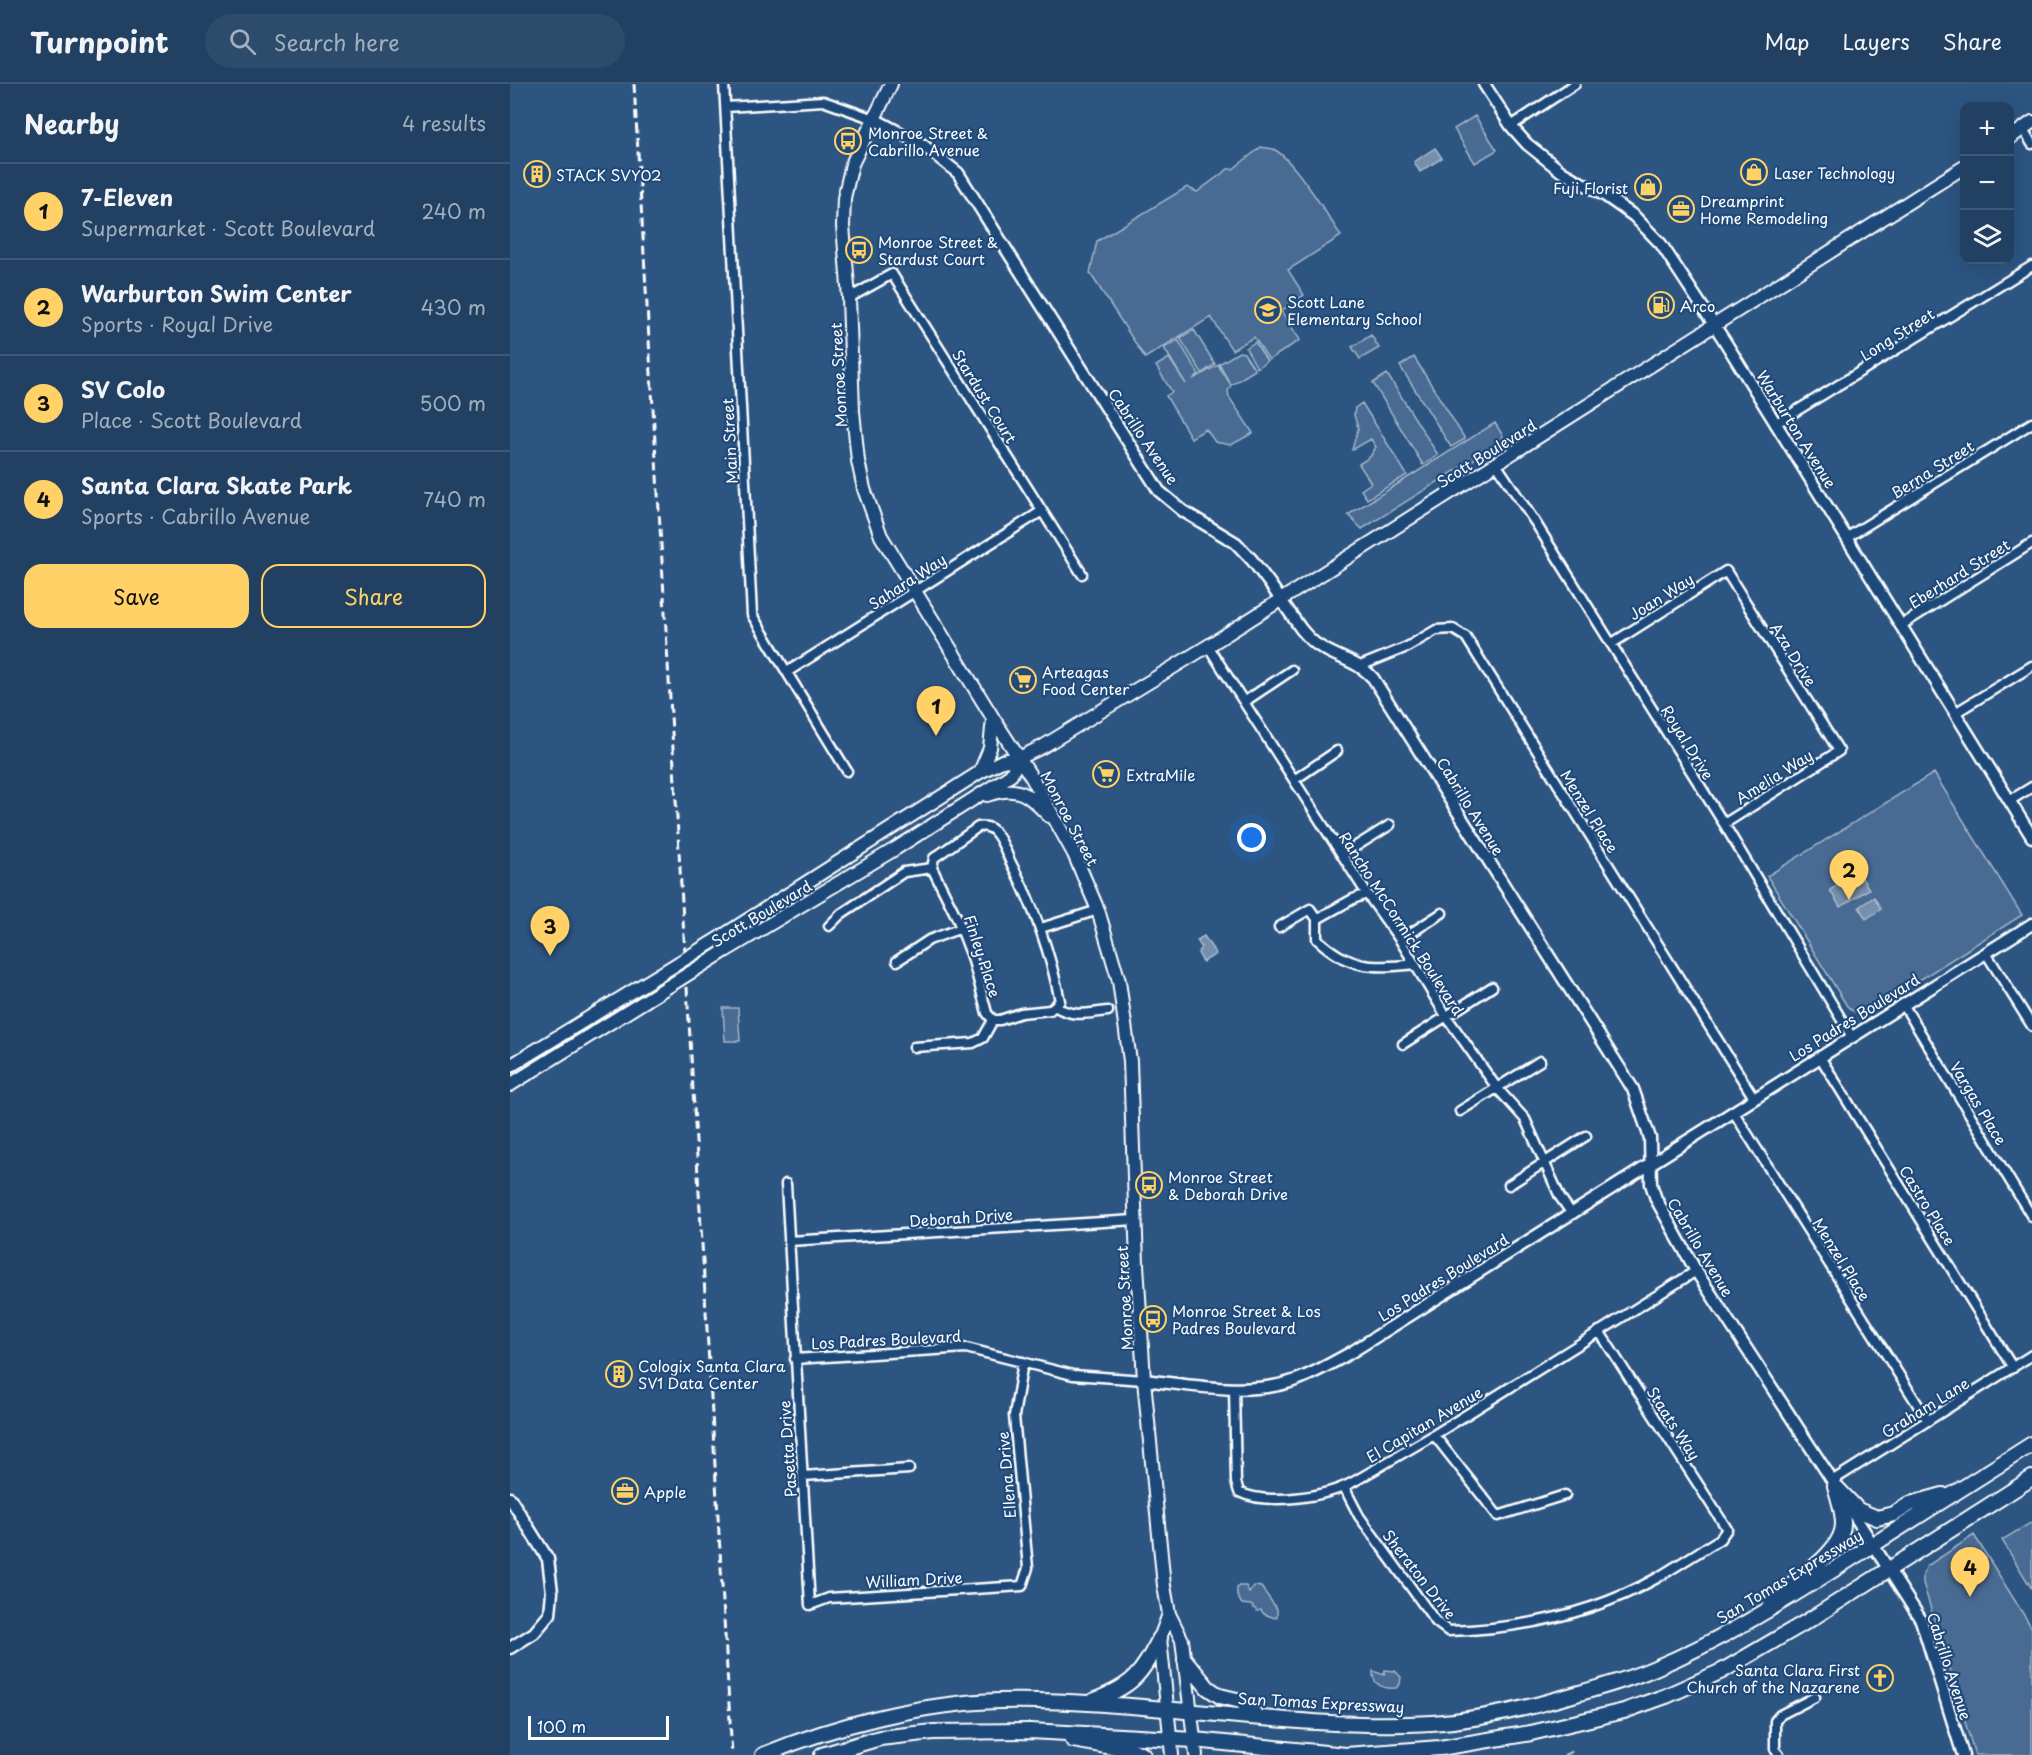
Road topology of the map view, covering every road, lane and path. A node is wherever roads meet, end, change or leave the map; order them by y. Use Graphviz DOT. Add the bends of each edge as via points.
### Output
graph roads {
  1 [pos="724,84"];
  2 [pos="891,84"];
  3 [pos="1484,84"];
  4 [pos="1575,84"];
  5 [pos="726,107"];
  6 [pos="874,119"];
  7 [pos="1510,126"];
  8 [pos="2027,126"];
  9 [pos="2014,135"];
  10 [pos="2032,144"];
  11 [pos="1960,170"];
  12 [pos="2032,266"];
  13 [pos="849,298"];
  14 [pos="1714,324"];
  15 [pos="2032,423"];
  16 [pos="1775,424"];
  17 [pos="1496,464"];
  18 [pos="1042,512"];
  19 [pos="1846,538"];
  20 [pos="2032,543"];
  21 [pos="1726,571"];
  22 [pos="1082,574"];
  23 [pos="915,592"];
  24 [pos="1280,599"];
  25 [pos="1900,626"];
  26 [pos="1611,644"];
  27 [pos="1208,646"];
  28 [pos="1360,666"];
  29 [pos="2032,666"];
  30 [pos="1292,670"];
  31 [pos="788,672"];
  32 [pos="1244,702"];
  33 [pos="1955,713"];
  34 [pos="993,718"];
  35 [pos="1337,751"];
  36 [pos="1839,751"];
  37 [pos="1019,759"];
  38 [pos="847,771"];
  39 [pos="980,772"];
  40 [pos="1294,780"];
  41 [pos="2032,787"];
  42 [pos="2009,801"];
  43 [pos="966,803"];
  44 [pos="1724,824"];
  45 [pos="1390,825"];
  46 [pos="1061,828"];
  47 [pos="2032,837"];
  48 [pos="1342,855"];
  49 [pos="932,868"];
  50 [pos="1367,894"];
  51 [pos="1098,910"];
  52 [pos="1442,913"];
  53 [pos="1317,919"];
  54 [pos="2032,924"];
  55 [pos="829,926"];
  56 [pos="1279,927"];
  57 [pos="961,928"];
  58 [pos="1041,928"];
  59 [pos="1400,940"];
  60 [pos="1986,953"];
  61 [pos="897,961"];
  62 [pos="1415,964"];
  63 [pos="1491,987"];
  64 [pos="1903,1004"];
  65 [pos="1056,1007"];
  66 [pos="1108,1011"];
  67 [pos="1446,1016"];
  68 [pos="993,1020"];
  69 [pos="2032,1026"];
  70 [pos="1852,1037"];
  71 [pos="1403,1044"];
  72 [pos="914,1047"];
  73 [pos="1820,1057"];
  74 [pos="1540,1061"];
  75 [pos="510,1066"];
  76 [pos="510,1085"];
  77 [pos="1497,1088"];
  78 [pos="1754,1098"];
  79 [pos="1460,1111"];
  80 [pos="1733,1111"];
  81 [pos="1586,1136"];
  82 [pos="1545,1163"];
  83 [pos="1652,1165"];
  84 [pos="786,1184"];
  85 [pos="1509,1185"];
  86 [pos="1572,1215"];
  87 [pos="2032,1216"];
  88 [pos="1135,1220"];
  89 [pos="789,1241"];
  90 [pos="1696,1271"];
  91 [pos="1599,1331"];
  92 [pos="2032,1355"];
  93 [pos="795,1359"];
  94 [pos="1023,1362"];
  95 [pos="2013,1368"];
  96 [pos="1144,1380"];
  97 [pos="1234,1389"];
  98 [pos="1928,1421"];
  99 [pos="1434,1435"];
  100 [pos="2032,1444"];
  101 [pos="909,1469"];
  102 [pos="803,1476"];
  103 [pos="2032,1478"];
  104 [pos="1834,1483"];
  105 [pos="1344,1487"];
  106 [pos="1957,1491"];
  107 [pos="1564,1495"];
  108 [pos="510,1498"];
  109 [pos="1726,1529"];
  110 [pos="1872,1546"];
  111 [pos="1889,1570"];
  112 [pos="1022,1586"];
  113 [pos="810,1605"];
  114 [pos="1169,1614"];
  115 [pos="1735,1628"];
  116 [pos="1160,1638"];
  117 [pos="510,1648"];
  118 [pos="1185,1660"];
  119 [pos="1815,1697"];
  120 [pos="1087,1703"];
  121 [pos="1168,1710"];
  122 [pos="1191,1712"];
  123 [pos="1258,1717"];
  124 [pos="1030,1731"];
  125 [pos="1170,1738"];
  126 [pos="1194,1740"];
  127 [pos="767,1753"];
  128 [pos="822,1755"];
  129 [pos="1143,1755"];
  130 [pos="1172,1755"];
  131 [pos="1196,1755"];
  132 [pos="1345,1755"];
  133 [pos="1779,1755"];
  134 [pos="1963,1755"];
  1 -- 5 [label="street, Main Street"];
  2 -- 6 [label="main road, Monroe Street"];
  3 -- 7 [label="street, Warburton Avenue"];
  4 -- 7 [label="street"];
  5 -- 6 [label="street, Cabrillo Avenue" via="823,101"];
  5 -- 31 [label="street, Main Street" via="752,615"];
  6 -- 13 [label="main road, Monroe Street" via="852,164 844,198"];
  6 -- 24 [label="street, Cabrillo Avenue" via="923,145 958,173 1159,490 1184,511 1236,543"];
  7 -- 14 [label="street, Warburton Avenue" via="1562,172 1607,197 1639,221 1661,244"];
  8 -- 9 [label="main road"];
  8 -- 10 [label="street"];
  11 -- 14 [label="main road, Scott Boulevard"];
  12 -- 16 [label="street, Long Street"];
  13 -- 18 [label="street, Stardust Court" via="892,274"];
  13 -- 23 [label="main road, Monroe Street" via="853,411 864,489 881,536"];
  14 -- 16 [label="street, Warburton Avenue"];
  14 -- 17 [label="main road, Scott Boulevard"];
  15 -- 19 [label="street, Berna Street"];
  16 -- 19 [label="street, Warburton Avenue"];
  17 -- 24 [label="main road, Scott Boulevard"];
  17 -- 26 [label="street, Royal Drive"];
  18 -- 22 [label="street, Stardust Court"];
  18 -- 23 [label="street, Sahara Way"];
  19 -- 25 [label="street, Warburton Avenue"];
  20 -- 25 [label="street, Eberhard Street"];
  21 -- 26 [label="street, Joan Way"];
  21 -- 36 [label="street, Aza Drive"];
  23 -- 31 [label="street, Sahara Way"];
  23 -- 34 [label="main road, Monroe Street"];
  24 -- 27 [label="main road, Scott Boulevard"];
  24 -- 28 [label="street, Cabrillo Avenue" via="1300,629 1318,646"];
  25 -- 33 [label="street, Warburton Avenue"];
  26 -- 44 [label="street, Royal Drive"];
  27 -- 32 [label="street, Rancho McCormick Boulevard"];
  27 -- 37 [label="main road, Scott Boulevard"];
  28 -- 78 [label="street, Menzel Place" via="1436,630 1453,629 1466,637"];
  28 -- 83 [label="street, Cabrillo Avenue" via="1373,678 1633,1089 1650,1138"];
  29 -- 33 [label="street"];
  30 -- 32 [label="street"];
  31 -- 38 [label="street, Main Street"];
  32 -- 40 [label="street, Rancho McCormick Boulevard"];
  33 -- 42 [label="street, Warburton Avenue"];
  34 -- 37 [label="main road, Monroe Street"];
  34 -- 39 [label="main road" via="990,748"];
  35 -- 40 [label="street"];
  36 -- 44 [label="street, Amelia Way"];
  37 -- 39 [label="main road, Scott Boulevard" via="1002,761"];
  37 -- 43 [label="main road, Scott Boulevard" via="1011,775"];
  37 -- 46 [label="main road, Monroe Street"];
  39 -- 75 [label="main road, Scott Boulevard, bridge"];
  40 -- 48 [label="street, Rancho McCormick Boulevard"];
  41 -- 42 [label="street"];
  42 -- 47 [label="street, Warburton Avenue"];
  43 -- 46 [label="main road" via="1000,790 1016,790 1031,797"];
  43 -- 76 [label="main road, Scott Boulevard, bridge"];
  44 -- 70 [label="street, Royal Drive"];
  45 -- 48 [label="street"];
  46 -- 51 [label="main road, Monroe Street"];
  48 -- 50 [label="street, Rancho McCormick Boulevard"];
  49 -- 55 [label="street" via="904,872"];
  49 -- 57 [label="street, Finley Place"];
  49 -- 58 [label="street" via="934,858 985,826 994,831"];
  50 -- 53 [label="street"];
  50 -- 59 [label="street, Rancho McCormick Boulevard"];
  51 -- 58 [label="street"];
  51 -- 88 [label="main road, Monroe Street" via="1119,981 1130,1061"];
  52 -- 59 [label="street"];
  53 -- 56 [label="street" via="1310,909"];
  53 -- 62 [label="street" via="1317,939 1331,952 1353,963 1382,968"];
  54 -- 60 [label="street, Los Padres Boulevard"];
  57 -- 61 [label="street" via="929,940"];
  57 -- 68 [label="street, Finley Place" via="987,1013"];
  58 -- 65 [label="street" via="1060,1001"];
  59 -- 62 [label="street, Rancho McCormick Boulevard"];
  60 -- 64 [label="street, Los Padres Boulevard"];
  60 -- 69 [label="street"];
  62 -- 67 [label="street, Rancho McCormick Boulevard"];
  63 -- 67 [label="street"];
  64 -- 70 [label="street, Los Padres Boulevard"];
  64 -- 87 [label="street, Vargas Place"];
  65 -- 66 [label="street" via="1068,1014"];
  65 -- 68 [label="street"];
  67 -- 71 [label="street"];
  67 -- 77 [label="street, Rancho McCormick Boulevard"];
  68 -- 72 [label="street" via="983,1038 973,1043"];
  70 -- 73 [label="street, Los Padres Boulevard"];
  73 -- 78 [label="street, Los Padres Boulevard"];
  73 -- 95 [label="street, Castro Place"];
  74 -- 77 [label="street"];
  77 -- 79 [label="street"];
  77 -- 82 [label="street, Rancho McCormick Boulevard" via="1525,1119"];
  78 -- 80 [label="street, Los Padres Boulevard"];
  80 -- 83 [label="street, Los Padres Boulevard"];
  80 -- 98 [label="street, Menzel Place"];
  81 -- 82 [label="street"];
  82 -- 85 [label="street"];
  82 -- 86 [label="street, Rancho McCormick Boulevard"];
  83 -- 86 [label="street, Los Padres Boulevard"];
  83 -- 90 [label="street, Cabrillo Avenue" via="1651,1184 1656,1198"];
  84 -- 89 [label="street, Pasetta Drive"];
  86 -- 97 [label="street, Los Padres Boulevard" via="1314,1373 1277,1385"];
  88 -- 89 [label="street, Deborah Drive"];
  88 -- 96 [label="main road, Monroe Street"];
  89 -- 93 [label="street, Pasetta Drive"];
  90 -- 91 [label="street, El Capitan Avenue"];
  90 -- 104 [label="street, Cabrillo Avenue"];
  91 -- 99 [label="street, El Capitan Avenue"];
  91 -- 109 [label="street, Staats Way"];
  92 -- 95 [label="street, Graham Lane"];
  93 -- 94 [label="street, Los Padres Boulevard" via="966,1348"];
  93 -- 102 [label="street, Pasetta Drive"];
  94 -- 96 [label="street, Los Padres Boulevard" via="1072,1375"];
  94 -- 112 [label="street, Ellena Drive" via="1014,1416 1028,1568"];
  95 -- 98 [label="street, Graham Lane"];
  96 -- 97 [label="street, Los Padres Boulevard"];
  96 -- 114 [label="main road, Monroe Street"];
  97 -- 105 [label="street, El Capitan Avenue" via="1239,1492 1249,1497 1311,1497"];
  98 -- 104 [label="street, Graham Lane"];
  99 -- 105 [label="street, El Capitan Avenue"];
  99 -- 107 [label="street" via="1498,1516"];
  100 -- 106 [label="highway, San Tomas Expressway"];
  101 -- 102 [label="street"];
  102 -- 113 [label="street, Pasetta Drive"];
  103 -- 111 [label="highway"];
  104 -- 106 [label="highway" via="1858,1510 1877,1518"];
  104 -- 110 [label="street, Cabrillo Avenue"];
  104 -- 115 [label="highway" via="1844,1523 1835,1546"];
  105 -- 109 [label="street, Sheraton Drive" via="1359,1515 1436,1622 1448,1631 1539,1622 1611,1599 1656,1578 1720,1539"];
  106 -- 110 [label="highway, San Tomas Expressway"];
  108 -- 117 [label="street" via="548,1559 552,1592 550,1614 534,1633"];
  110 -- 111 [label="street, Cabrillo Avenue"];
  110 -- 115 [label="highway, San Tomas Expressway"];
  111 -- 132 [label="highway" via="1722,1671 1624,1711 1490,1741"];
  111 -- 134 [label="street, Cabrillo Avenue" via="1921,1620"];
  112 -- 113 [label="street, William Drive" via="829,1598"];
  114 -- 116 [label="main road"];
  114 -- 118 [label="main road, Monroe Street" via="1182,1640"];
  115 -- 123 [label="highway, San Tomas Expressway" via="1653,1669 1523,1709 1414,1723"];
  116 -- 120 [label="highway" via="1131,1683"];
  116 -- 121 [label="main road"];
  118 -- 122 [label="main road, Monroe Street"];
  118 -- 123 [label="highway" via="1208,1688 1220,1696 1241,1701"];
  119 -- 133 [label="street" via="1775,1721"];
  120 -- 121 [label="highway, San Tomas Expressway"];
  120 -- 127 [label="highway, San Tomas Expressway" via="998,1701 938,1708 875,1719"];
  121 -- 122 [label="highway, San Tomas Expressway"];
  121 -- 125 [label="main road"];
  122 -- 123 [label="highway, San Tomas Expressway"];
  122 -- 126 [label="main road, Monroe Street"];
  124 -- 125 [label="highway"];
  124 -- 128 [label="highway" via="933,1732 880,1738"];
  124 -- 129 [label="highway"];
  125 -- 126 [label="highway"];
  125 -- 130 [label="main road"];
  126 -- 131 [label="main road, Monroe Street"];
  126 -- 132 [label="highway"];
}
